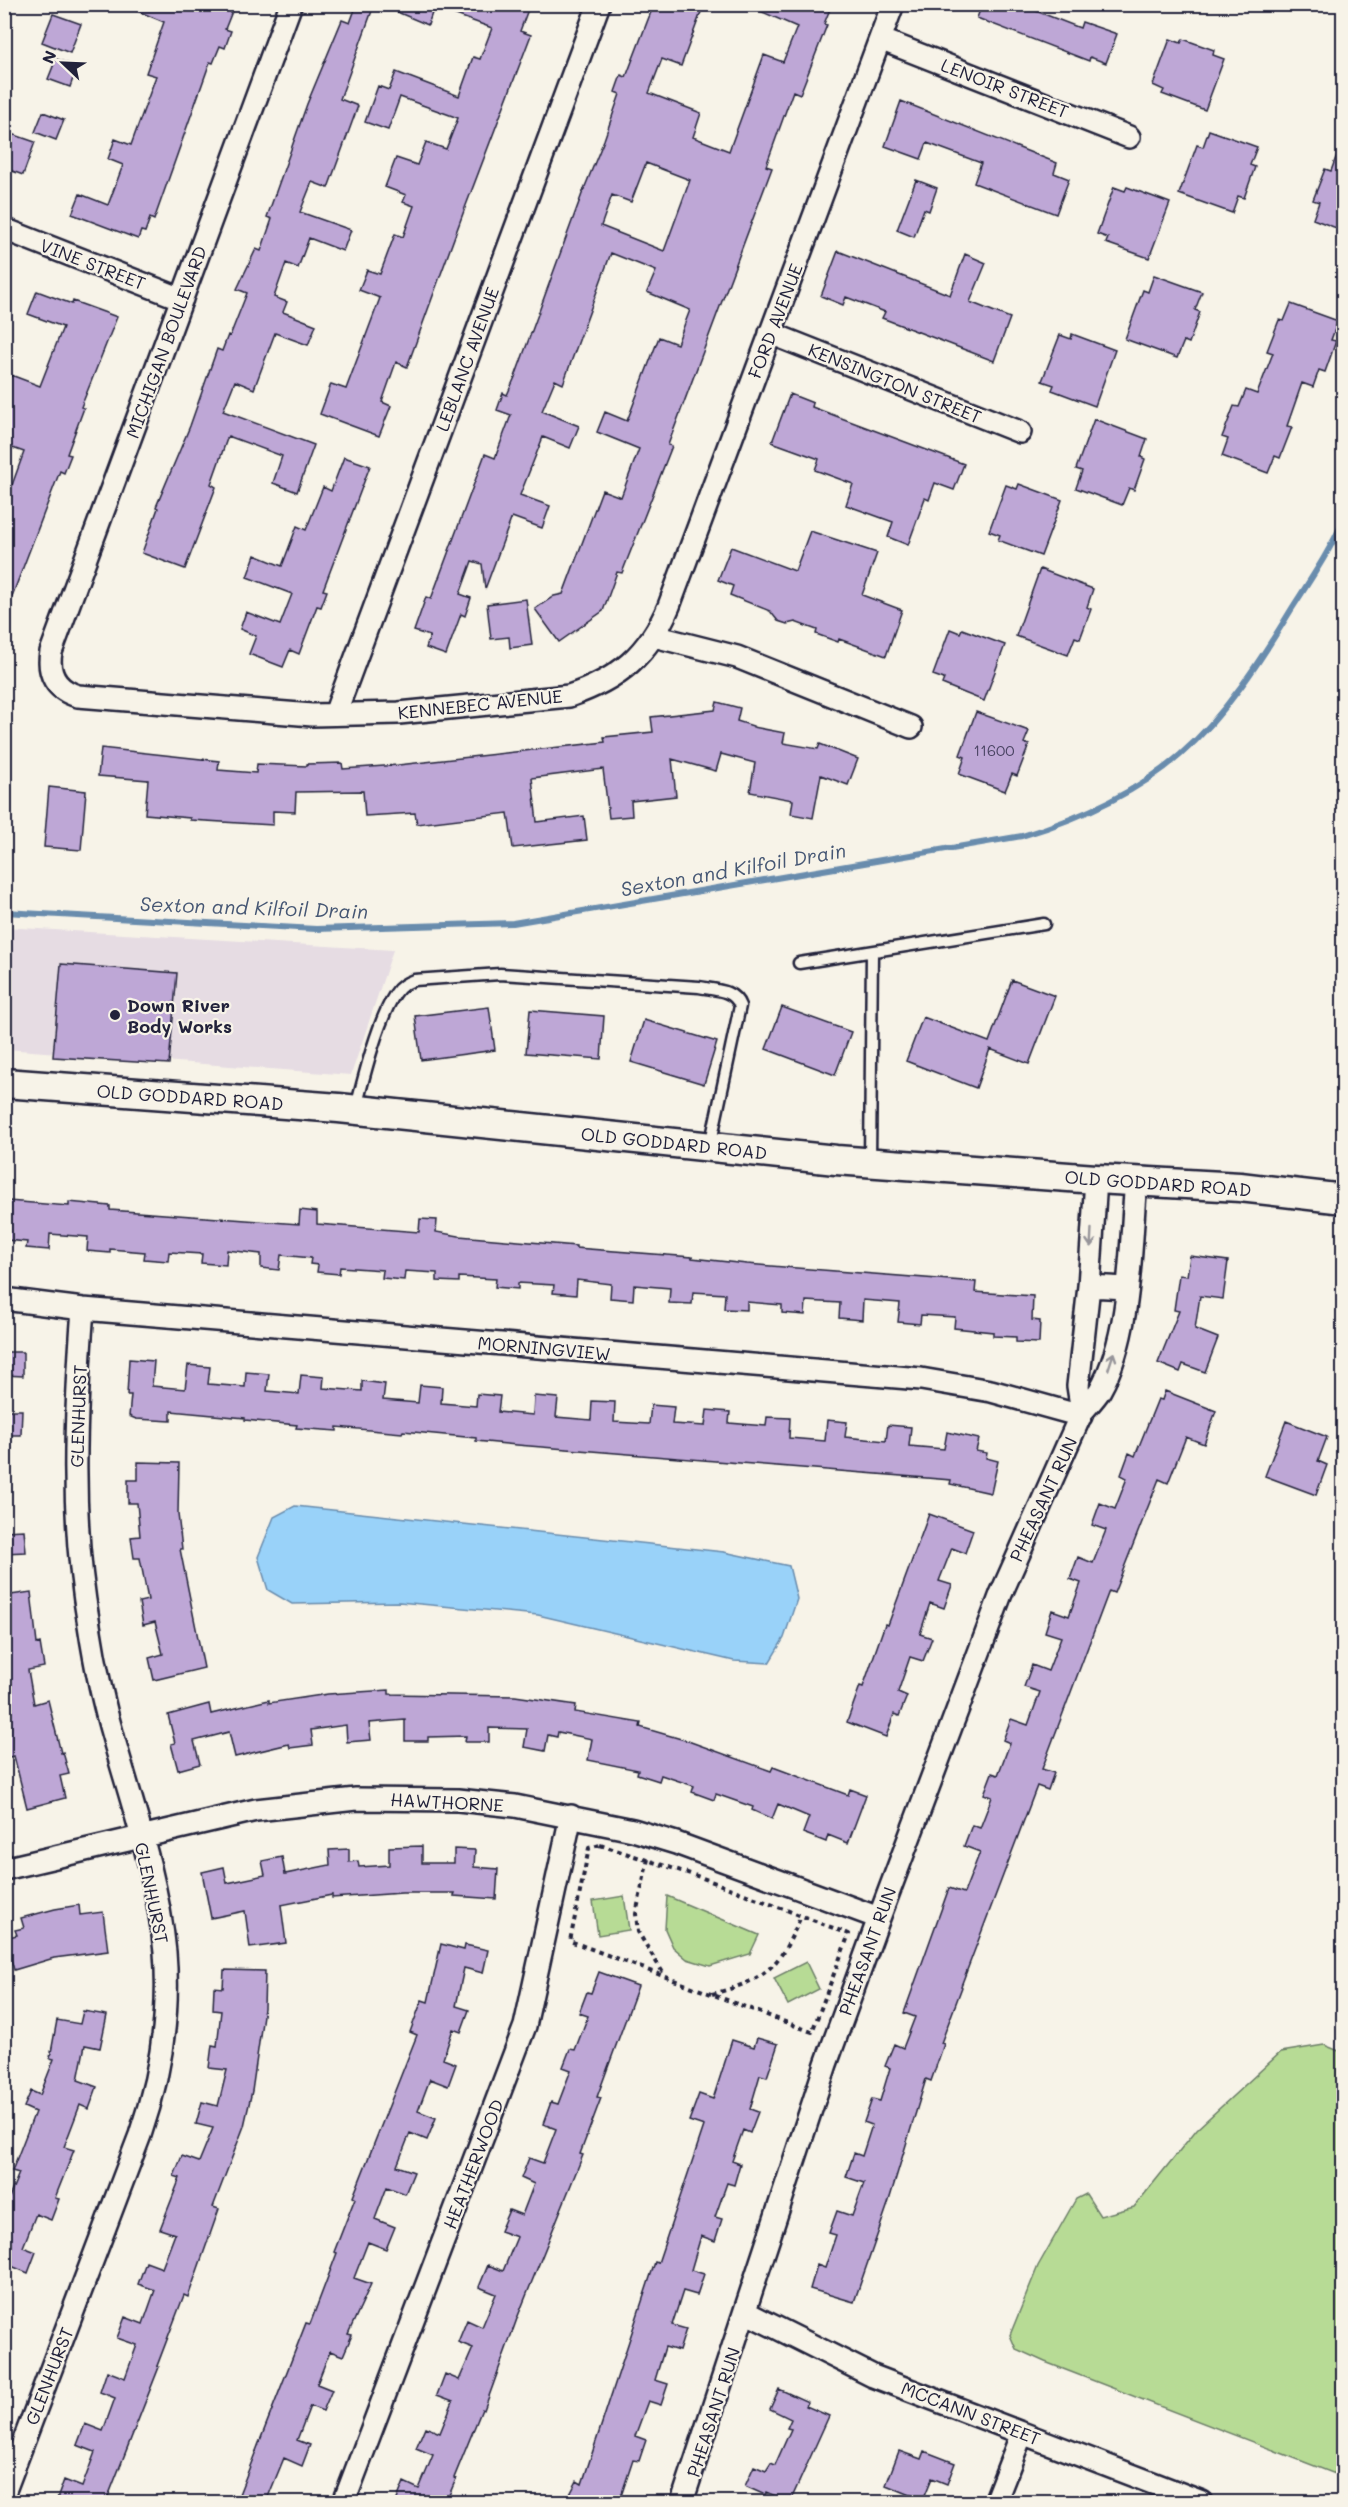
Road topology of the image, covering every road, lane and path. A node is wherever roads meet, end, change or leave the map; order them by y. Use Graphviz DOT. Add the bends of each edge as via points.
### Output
graph roads {
  1 [pos="291,4"];
  2 [pos="599,4"];
  3 [pos="893,4"];
  4 [pos="880,39"];
  5 [pos="1129,137"];
  6 [pos="4,229"];
  7 [pos="182,299"];
  8 [pos="770,333"];
  9 [pos="1020,432"];
  10 [pos="654,636"];
  11 [pos="54,680"];
  12 [pos="335,714"];
  13 [pos="911,727"];
  14 [pos="1044,924"];
  15 [pos="872,951"];
  16 [pos="799,963"];
  17 [pos="4,1083"];
  18 [pos="355,1109"];
  19 [pos="710,1147"];
  20 [pos="870,1163"];
  21 [pos="1096,1179"];
  22 [pos="1136,1181"];
  23 [pos="1344,1199"];
  24 [pos="1089,1286"];
  25 [pos="1127,1288"];
  26 [pos="4,1299"];
  27 [pos="83,1309"];
  28 [pos="1082,1414"];
  29 [pos="571,1816"];
  30 [pos="141,1837"];
  31 [pos="648,1859"];
  32 [pos="4,1869"];
  33 [pos="801,1916"];
  34 [pos="879,1918"];
  35 [pos="665,1977"];
  36 [pos="711,1994"];
  37 [pos="745,2312"];
  38 [pos="1022,2433"];
  39 [pos="4,2493"];
  40 [pos="344,2502"];
  41 [pos="682,2502"];
  42 [pos="995,2502"];
  43 [pos="1202,2502"];
  1 -- 7 [label="street, MICHIGAN BOULEVARD"];
  2 -- 12 [label="street, LEBLANC AVENUE"];
  3 -- 4 [label="street, FORD AVENUE"];
  4 -- 5 [label="street, LENOIR STREET"];
  4 -- 8 [label="street, FORD AVENUE"];
  6 -- 7 [label="street, VINE STREET"];
  7 -- 11 [label="street, MICHIGAN BOULEVARD" via="51,652 49,662"];
  8 -- 9 [label="street, KENSINGTON STREET"];
  8 -- 10 [label="street, FORD AVENUE" via="669,606"];
  10 -- 12 [label="street, KENNEBEC AVENUE" via="615,675 569,696 399,713"];
  10 -- 13 [label="street" via="737,657"];
  11 -- 12 [label="street, KENNEBEC AVENUE" via="62,689 78,696 262,712"];
  14 -- 15 [label="lane"];
  15 -- 16 [label="lane"];
  15 -- 20 [label="lane"];
  17 -- 18 [label="street, OLD GODDARD ROAD"];
  18 -- 19 [label="street, OLD GODDARD ROAD"];
  18 -- 19 [label="lane" via="387,1010 402,985 414,980 500,974 699,987 729,992 741,1006"];
  19 -- 20 [label="street, OLD GODDARD ROAD"];
  20 -- 21 [label="street, OLD GODDARD ROAD"];
  21 -- 22 [label="street, OLD GODDARD ROAD"];
  21 -- 24 [label="street, one-way"];
  22 -- 23 [label="street, OLD GODDARD ROAD"];
  22 -- 25 [label="street, PHEASANT RUN"];
  24 -- 25 [label="street"];
  24 -- 28 [label="street" via="1078,1386"];
  28 -- 25 [label="street, PHEASANT RUN, one-way" via="1099,1391 1114,1356"];
  26 -- 27 [label="street, MORNINGVIEW"];
  27 -- 28 [label="street, MORNINGVIEW" via="921,1379 991,1391"];
  27 -- 30 [label="street, GLENHURST" via="75,1439 82,1573 101,1689"];
  28 -- 34 [label="street, PHEASANT RUN" via="1004,1585"];
  29 -- 30 [label="street, HAWTHORNE" via="458,1800 356,1799 256,1810"];
  29 -- 34 [label="street, HAWTHORNE" via="676,1843"];
  29 -- 40 [label="street, HEATHERWOOD" via="525,2026"];
  30 -- 32 [label="street, HAWTHORNE"];
  30 -- 39 [label="street, GLENHURST" via="165,1954 163,2036 156,2078 140,2135"];
  31 -- 33 [label="path"];
  31 -- 35 [label="path" via="638,1902 638,1932"];
  31 -- 35 [label="path" via="600,1845 589,1848 570,1941"];
  33 -- 36 [label="path" via="787,1946 762,1977"];
  33 -- 36 [label="path" via="849,1934 812,2032"];
  34 -- 37 [label="street, PHEASANT RUN" via="826,2064"];
  35 -- 36 [label="path"];
  37 -- 38 [label="street, MCCANN STREET" via="873,2376"];
  37 -- 41 [label="street, PHEASANT RUN"];
  38 -- 42 [label="street"];
  38 -- 43 [label="street, MCCANN STREET"];
}
